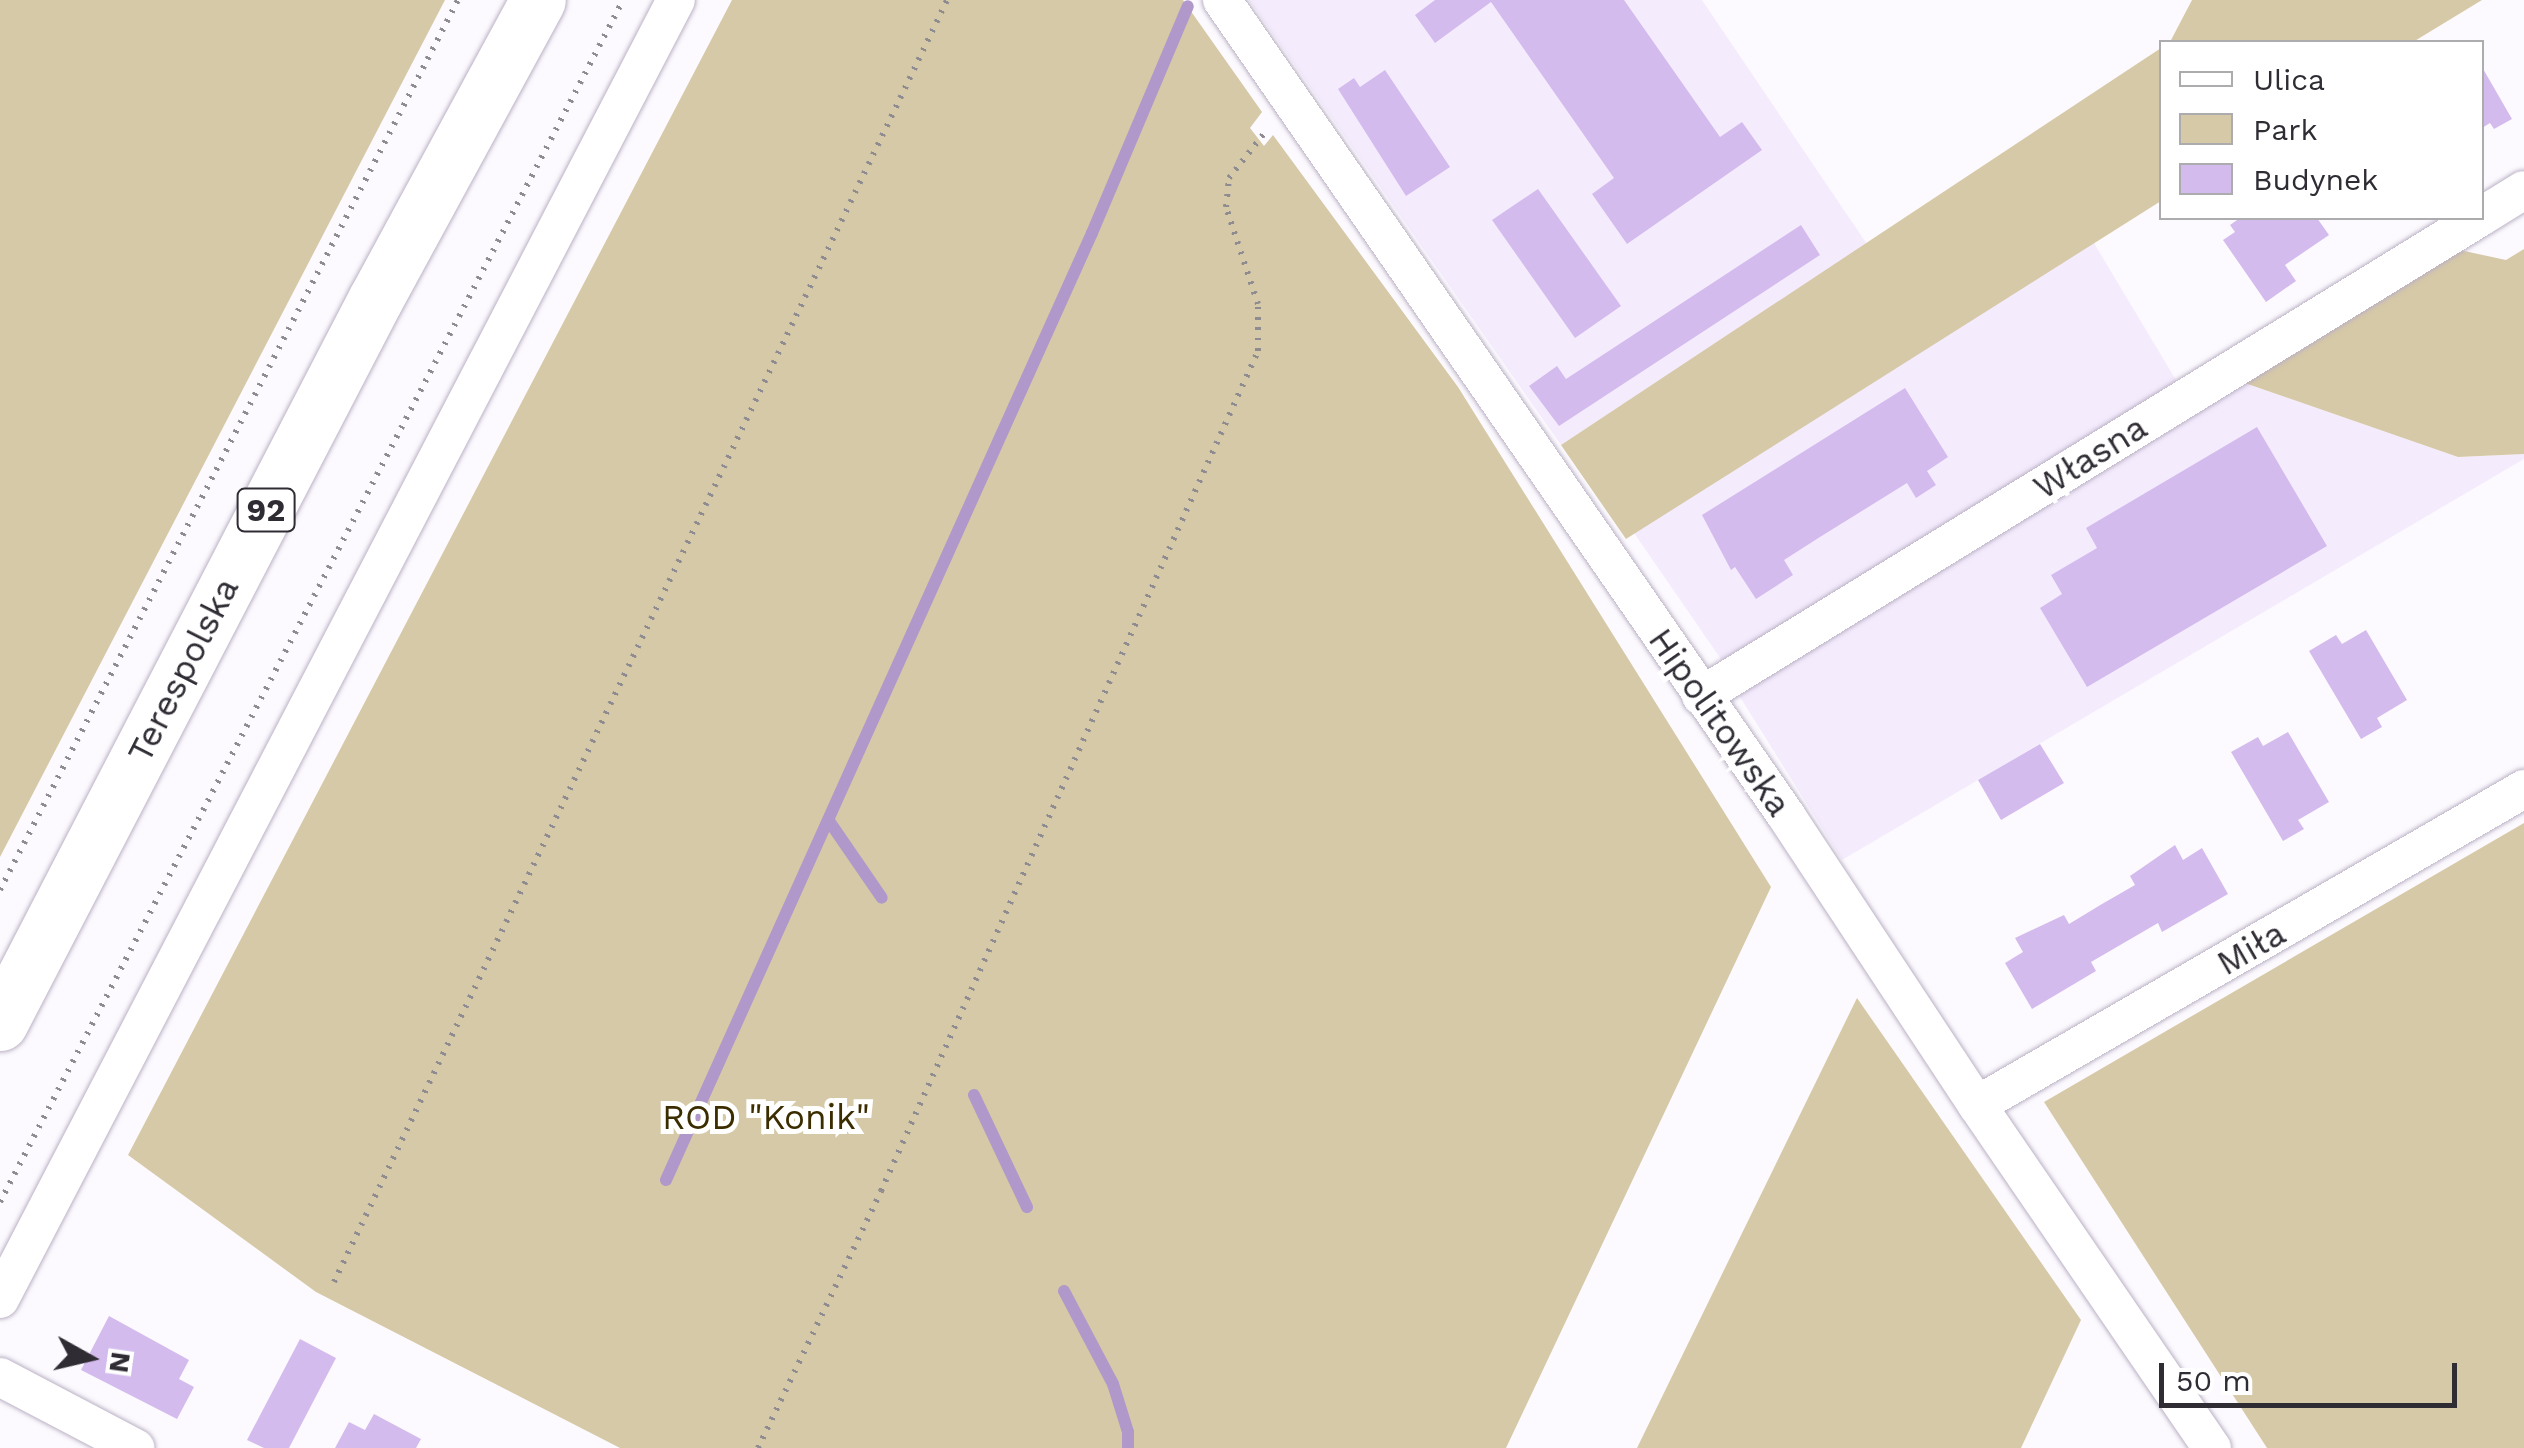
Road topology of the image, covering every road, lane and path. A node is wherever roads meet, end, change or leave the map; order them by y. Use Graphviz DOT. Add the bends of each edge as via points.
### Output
graph roads {
  1 [pos="458,0"];
  2 [pos="538,0"];
  3 [pos="623,0"];
  4 [pos="676,0"];
  5 [pos="947,0"];
  6 [pos="1222,0"];
  7 [pos="1258,140"];
  8 [pos="2524,190"];
  9 [pos="2484,215"];
  10 [pos="2475,220"];
  11 [pos="1701,696"];
  12 [pos="2524,788"];
  13 [pos="0,890"];
  14 [pos="0,1023"];
  15 [pos="1976,1105"];
  16 [pos="0,1202"];
  17 [pos="334,1282"];
  18 [pos="0,1299"];
  19 [pos="0,1377"];
  20 [pos="134,1448"];
  21 [pos="758,1448"];
  22 [pos="2212,1448"];
  1 -- 13 [label="path"];
  2 -- 14 [label="main road, Terespolska / 92"];
  3 -- 16 [label="path"];
  4 -- 18 [label="street"];
  5 -- 17 [label="path"];
  6 -- 11 [label="street, Hipolitowska"];
  7 -- 21 [label="path" via="1229,178 1226,208 1258,304 1258,351 889,1173"];
  8 -- 9 [label="street, Własna"];
  10 -- 11 [label="street, Własna"];
  11 -- 15 [label="street, Hipolitowska"];
  12 -- 15 [label="street, Miła"];
  15 -- 22 [label="street, Hipolitowska"];
  19 -- 20 [label="street"];
}
